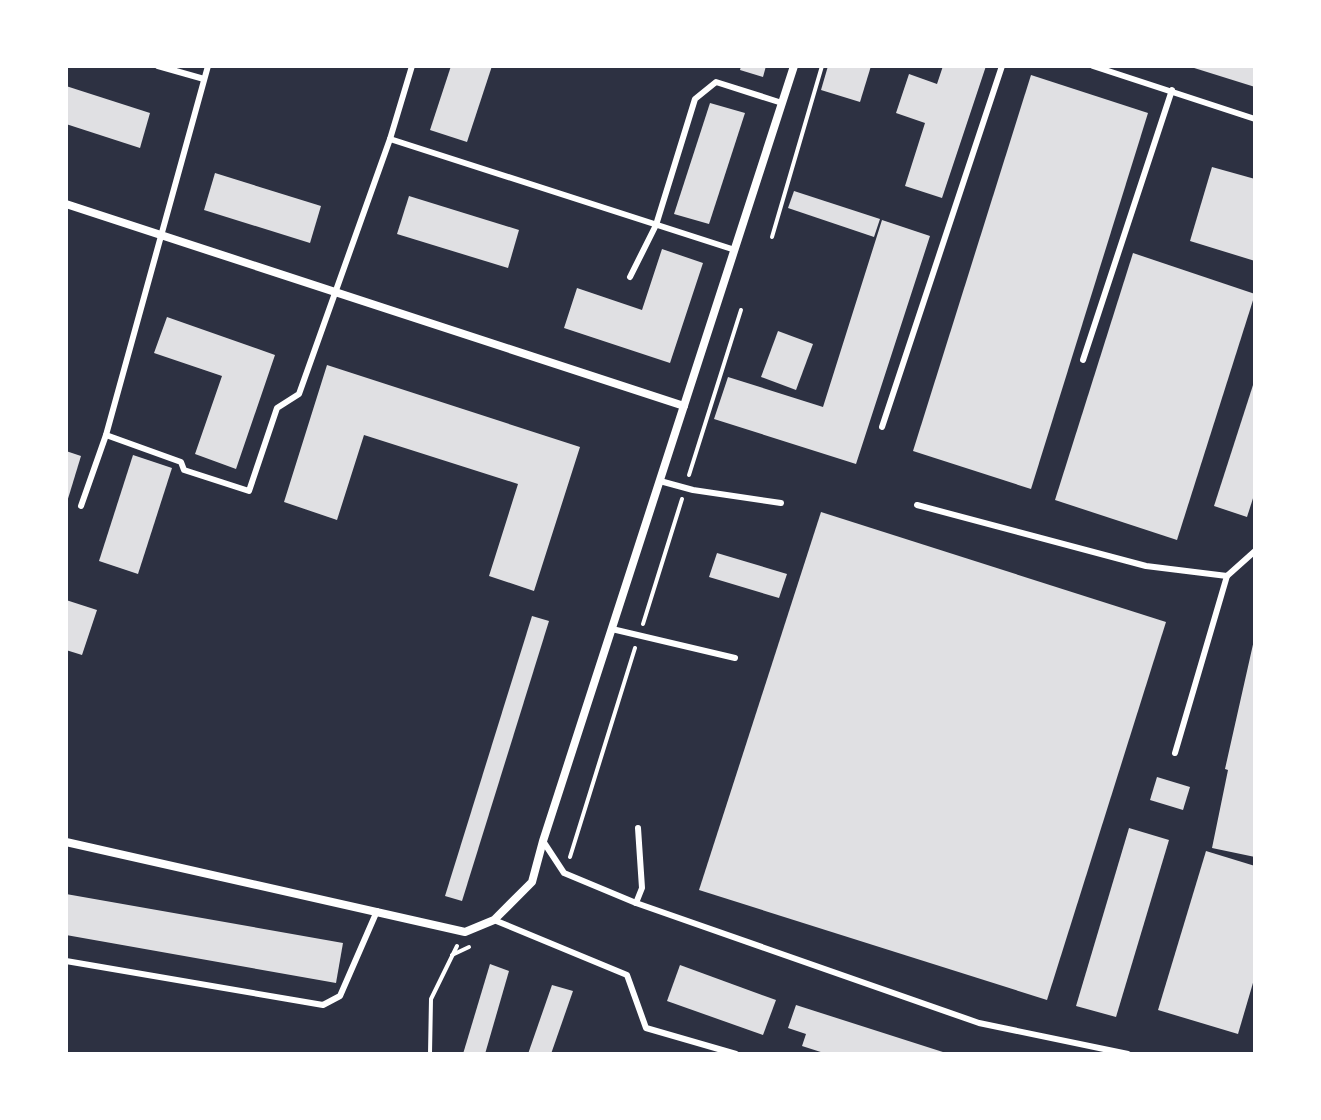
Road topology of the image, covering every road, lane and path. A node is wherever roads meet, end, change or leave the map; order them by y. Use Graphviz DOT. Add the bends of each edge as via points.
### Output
graph roads {
  1 [pos="158,66"];
  2 [pos="208,66"];
  3 [pos="412,66"];
  4 [pos="794,66"];
  5 [pos="822,66"];
  6 [pos="1002,66"];
  7 [pos="1093,66"];
  8 [pos="204,79"];
  9 [pos="1172,90"];
  10 [pos="782,103"];
  11 [pos="1255,119"];
  12 [pos="390,139"];
  13 [pos="66,204"];
  14 [pos="656,225"];
  15 [pos="161,235"];
  16 [pos="772,237"];
  17 [pos="735,250"];
  18 [pos="630,277"];
  19 [pos="335,292"];
  20 [pos="741,310"];
  21 [pos="1083,360"];
  22 [pos="684,406"];
  23 [pos="882,427"];
  24 [pos="106,435"];
  25 [pos="660,481"];
  26 [pos="685,488"];
  27 [pos="781,503"];
  28 [pos="917,505"];
  29 [pos="81,506"];
  30 [pos="1255,551"];
  31 [pos="1227,576"];
  32 [pos="612,629"];
  33 [pos="639,636"];
  34 [pos="735,658"];
  35 [pos="1175,753"];
  36 [pos="638,828"];
  37 [pos="543,841"];
  38 [pos="66,842"];
  39 [pos="570,858"];
  40 [pos="636,903"];
  41 [pos="377,910"];
  42 [pos="494,920"];
  43 [pos="465,932"];
  44 [pos="66,961"];
  45 [pos="430,1054"];
  46 [pos="736,1054"];
  47 [pos="1128,1054"];
  1 -- 8 [label="lane"];
  2 -- 8 [label="lane"];
  3 -- 12 [label="lane"];
  4 -- 10 [label="street"];
  5 -- 16 [label="path"];
  6 -- 23 [label="lane"];
  7 -- 9 [label="lane"];
  8 -- 15 [label="lane"];
  9 -- 11 [label="lane"];
  9 -- 21 [label="lane"];
  10 -- 14 [label="lane" via="716,82 695,99"];
  10 -- 17 [label="street"];
  12 -- 14 [label="lane"];
  12 -- 19 [label="lane"];
  13 -- 15 [label="street"];
  14 -- 17 [label="lane"];
  14 -- 18 [label="lane"];
  15 -- 19 [label="street"];
  15 -- 24 [label="lane"];
  17 -- 22 [label="street"];
  19 -- 22 [label="street"];
  19 -- 24 [label="lane" via="299,394 277,408 249,491 184,470 181,462"];
  20 -- 26 [label="path"];
  22 -- 25 [label="street"];
  24 -- 29 [label="lane"];
  25 -- 26 [label="lane"];
  25 -- 32 [label="street"];
  26 -- 27 [label="lane"];
  26 -- 33 [label="path"];
  28 -- 31 [label="lane" via="1146,566"];
  30 -- 31 [label="lane"];
  31 -- 35 [label="lane"];
  32 -- 33 [label="lane"];
  32 -- 37 [label="street"];
  33 -- 34 [label="lane"];
  33 -- 39 [label="path"];
  36 -- 40 [label="lane" via="642,888"];
  37 -- 40 [label="lane" via="564,873"];
  37 -- 42 [label="street" via="532,882"];
  38 -- 41 [label="street"];
  40 -- 47 [label="lane" via="979,1023"];
  41 -- 43 [label="street"];
  41 -- 44 [label="lane" via="340,996 323,1005"];
  42 -- 43 [label="street"];
  42 -- 46 [label="lane" via="627,975 646,1028"];
  43 -- 45 [label="path" via="431,999"];
}
